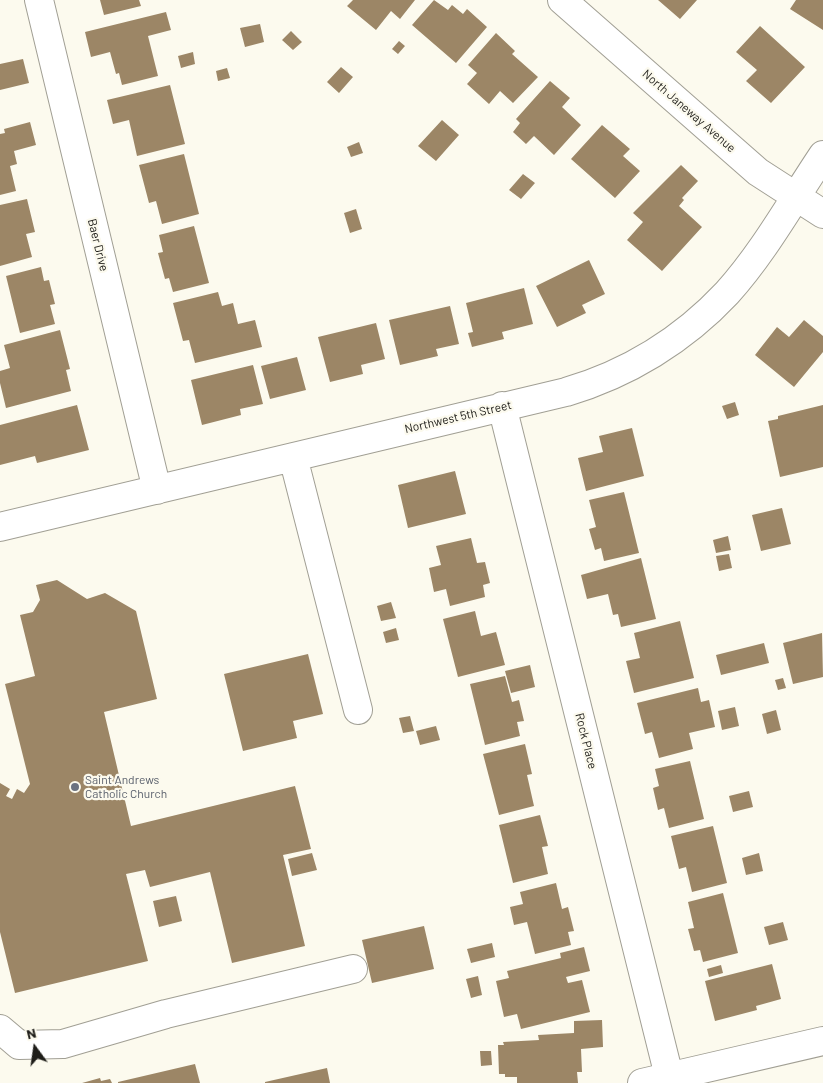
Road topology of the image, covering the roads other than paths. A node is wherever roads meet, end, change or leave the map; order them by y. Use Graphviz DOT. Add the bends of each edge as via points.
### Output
graph roads {
  1 [pos="39,0"];
  2 [pos="562,0"];
  3 [pos="823,155"];
  4 [pos="796,196"];
  5 [pos="823,214"];
  6 [pos="502,406"];
  7 [pos="293,457"];
  8 [pos="158,490"];
  9 [pos="0,527"];
  10 [pos="358,710"];
  11 [pos="353,969"];
  12 [pos="0,1029"];
  13 [pos="823,1041"];
  14 [pos="666,1079"];
  15 [pos="642,1083"];
  1 -- 8 [label="street, Baer Drive"];
  2 -- 4 [label="street, North Janeway Avenue" via="758,172"];
  3 -- 4 [label="street, Northwest 5th Street"];
  4 -- 5 [label="street, North Janeway Avenue"];
  4 -- 6 [label="street, Northwest 5th Street" via="727,292 692,326 621,372 587,386"];
  6 -- 7 [label="street, Northwest 5th Street"];
  6 -- 14 [label="street, Rock Place"];
  7 -- 8 [label="street, Northwest 5th Street"];
  7 -- 10 [label="street"];
  8 -- 9 [label="street, Northwest 5th Street"];
  11 -- 12 [label="street" via="166,1014 64,1044 19,1045"];
  13 -- 14 [label="street"];
  14 -- 15 [label="street"];
}
